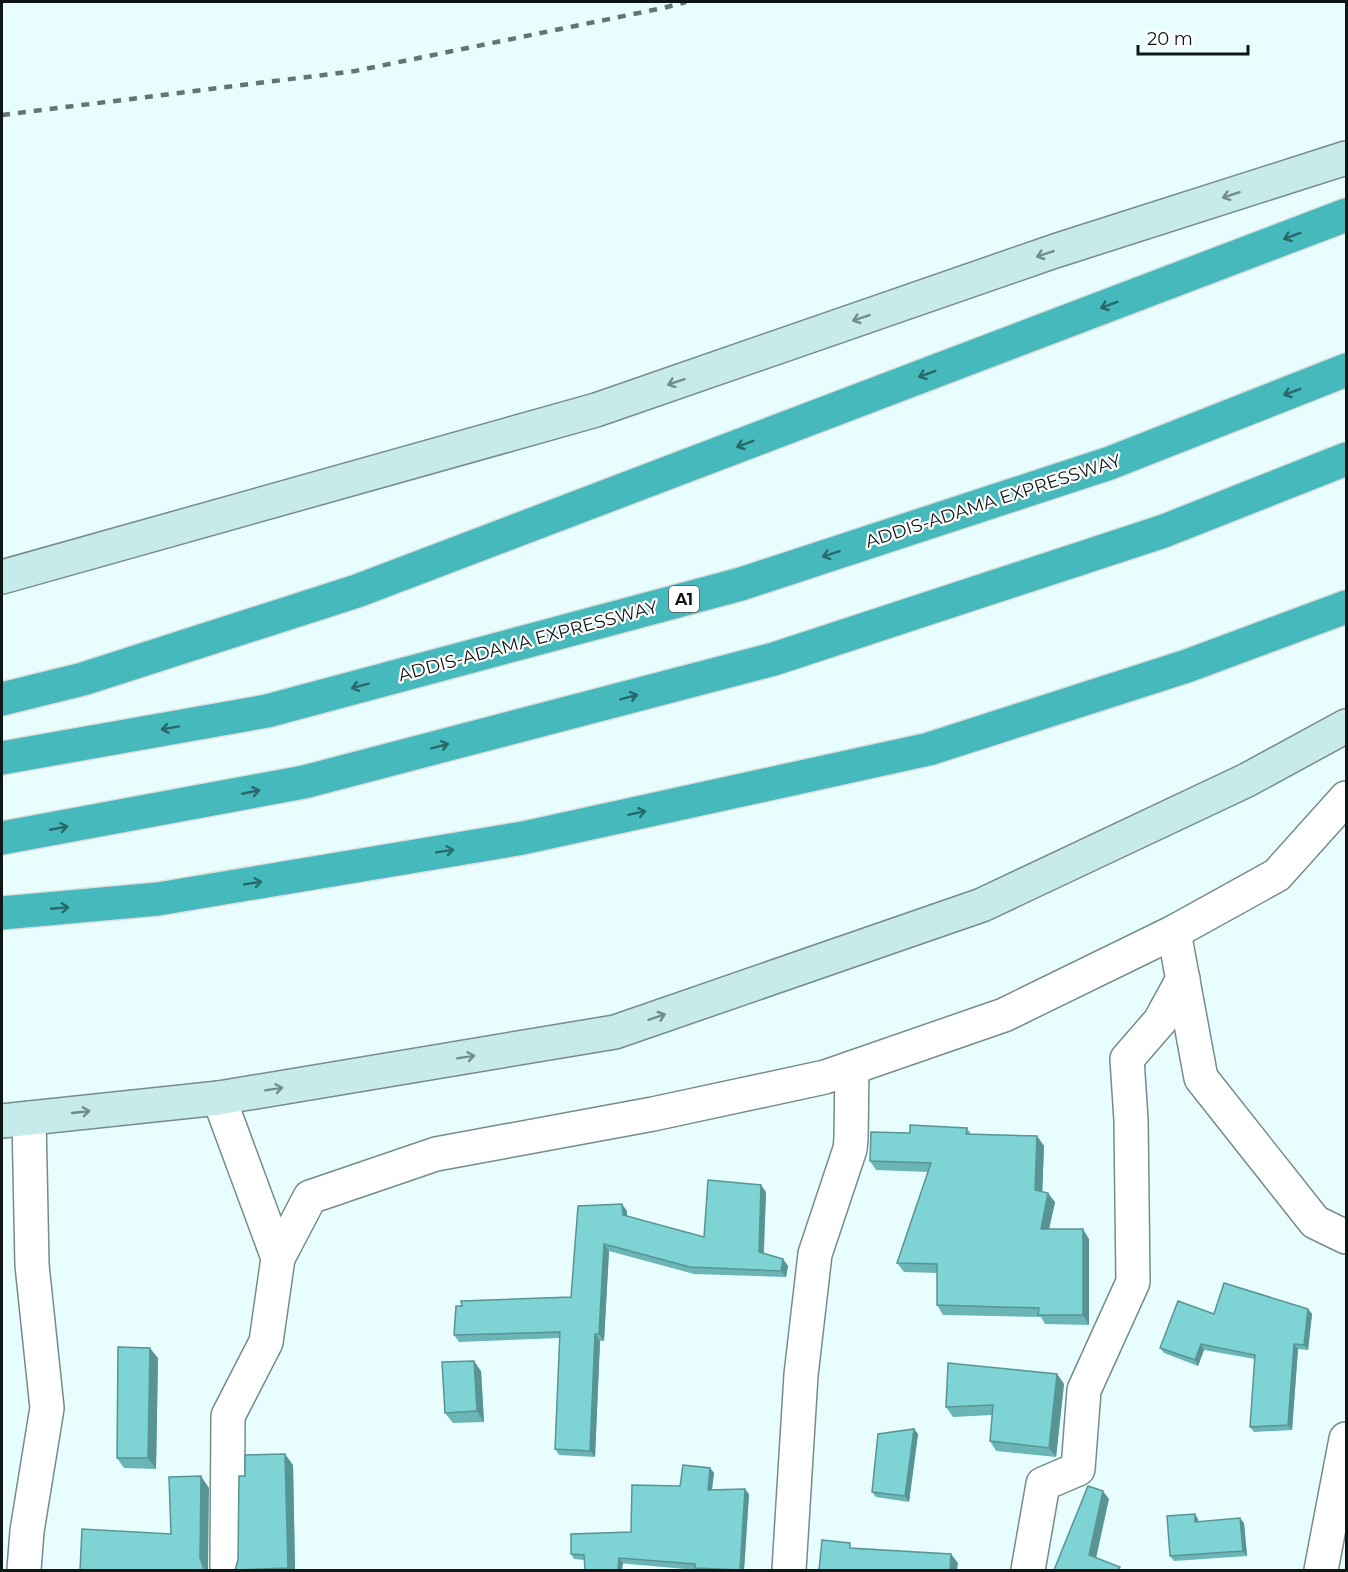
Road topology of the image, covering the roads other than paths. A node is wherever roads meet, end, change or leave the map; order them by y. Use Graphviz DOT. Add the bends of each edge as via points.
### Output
graph roads {
  1 [pos="1347,158"];
  2 [pos="1347,215"];
  3 [pos="1347,370"];
  4 [pos="1347,459"];
  5 [pos="2,577"];
  6 [pos="1347,607"];
  7 [pos="2,699"];
  8 [pos="1347,726"];
  9 [pos="2,758"];
  10 [pos="1347,798"];
  11 [pos="2,838"];
  12 [pos="2,913"];
  13 [pos="1174,932"];
  14 [pos="1183,978"];
  15 [pos="852,1068"];
  16 [pos="219,1098"];
  17 [pos="15,1119"];
  18 [pos="1347,1237"];
  19 [pos="278,1258"];
  20 [pos="1347,1439"];
  21 [pos="24,1570"];
  22 [pos="227,1570"];
  23 [pos="789,1570"];
  24 [pos="1028,1570"];
  25 [pos="1321,1570"];
  1 -- 5 [label="street, one-way" via="1055,251 596,410"];
  2 -- 7 [label="highway, one-way" via="357,591 83,679"];
  3 -- 9 [label="highway, ADDIS-ADAMA EXPRESSWAY / A1, one-way" via="1110,463 741,584 267,711"];
  11 -- 4 [label="highway, one-way" via="304,782 774,659 1164,531"];
  12 -- 6 [label="highway, one-way" via="158,898 523,838 929,749 1187,666"];
  16 -- 8 [label="street, one-way" via="615,1032 982,905 1247,780"];
  10 -- 13 [label="street" via="1277,876"];
  13 -- 14 [label="street"];
  13 -- 15 [label="street" via="1004,1016"];
  14 -- 18 [label="street" via="1201,1078 1315,1222"];
  14 -- 24 [label="street" via="1160,1021 1127,1059 1132,1282 1084,1390 1078,1469 1043,1484"];
  15 -- 19 [label="street" via="653,1114 436,1154 310,1197"];
  15 -- 23 [label="street" via="850,1149 815,1254 801,1376"];
  17 -- 16 [label="street, one-way"];
  16 -- 19 [label="street"];
  17 -- 21 [label="street" via="47,1408"];
  19 -- 22 [label="street" via="266,1341 228,1416"];
  20 -- 25 [label="street"];
}
